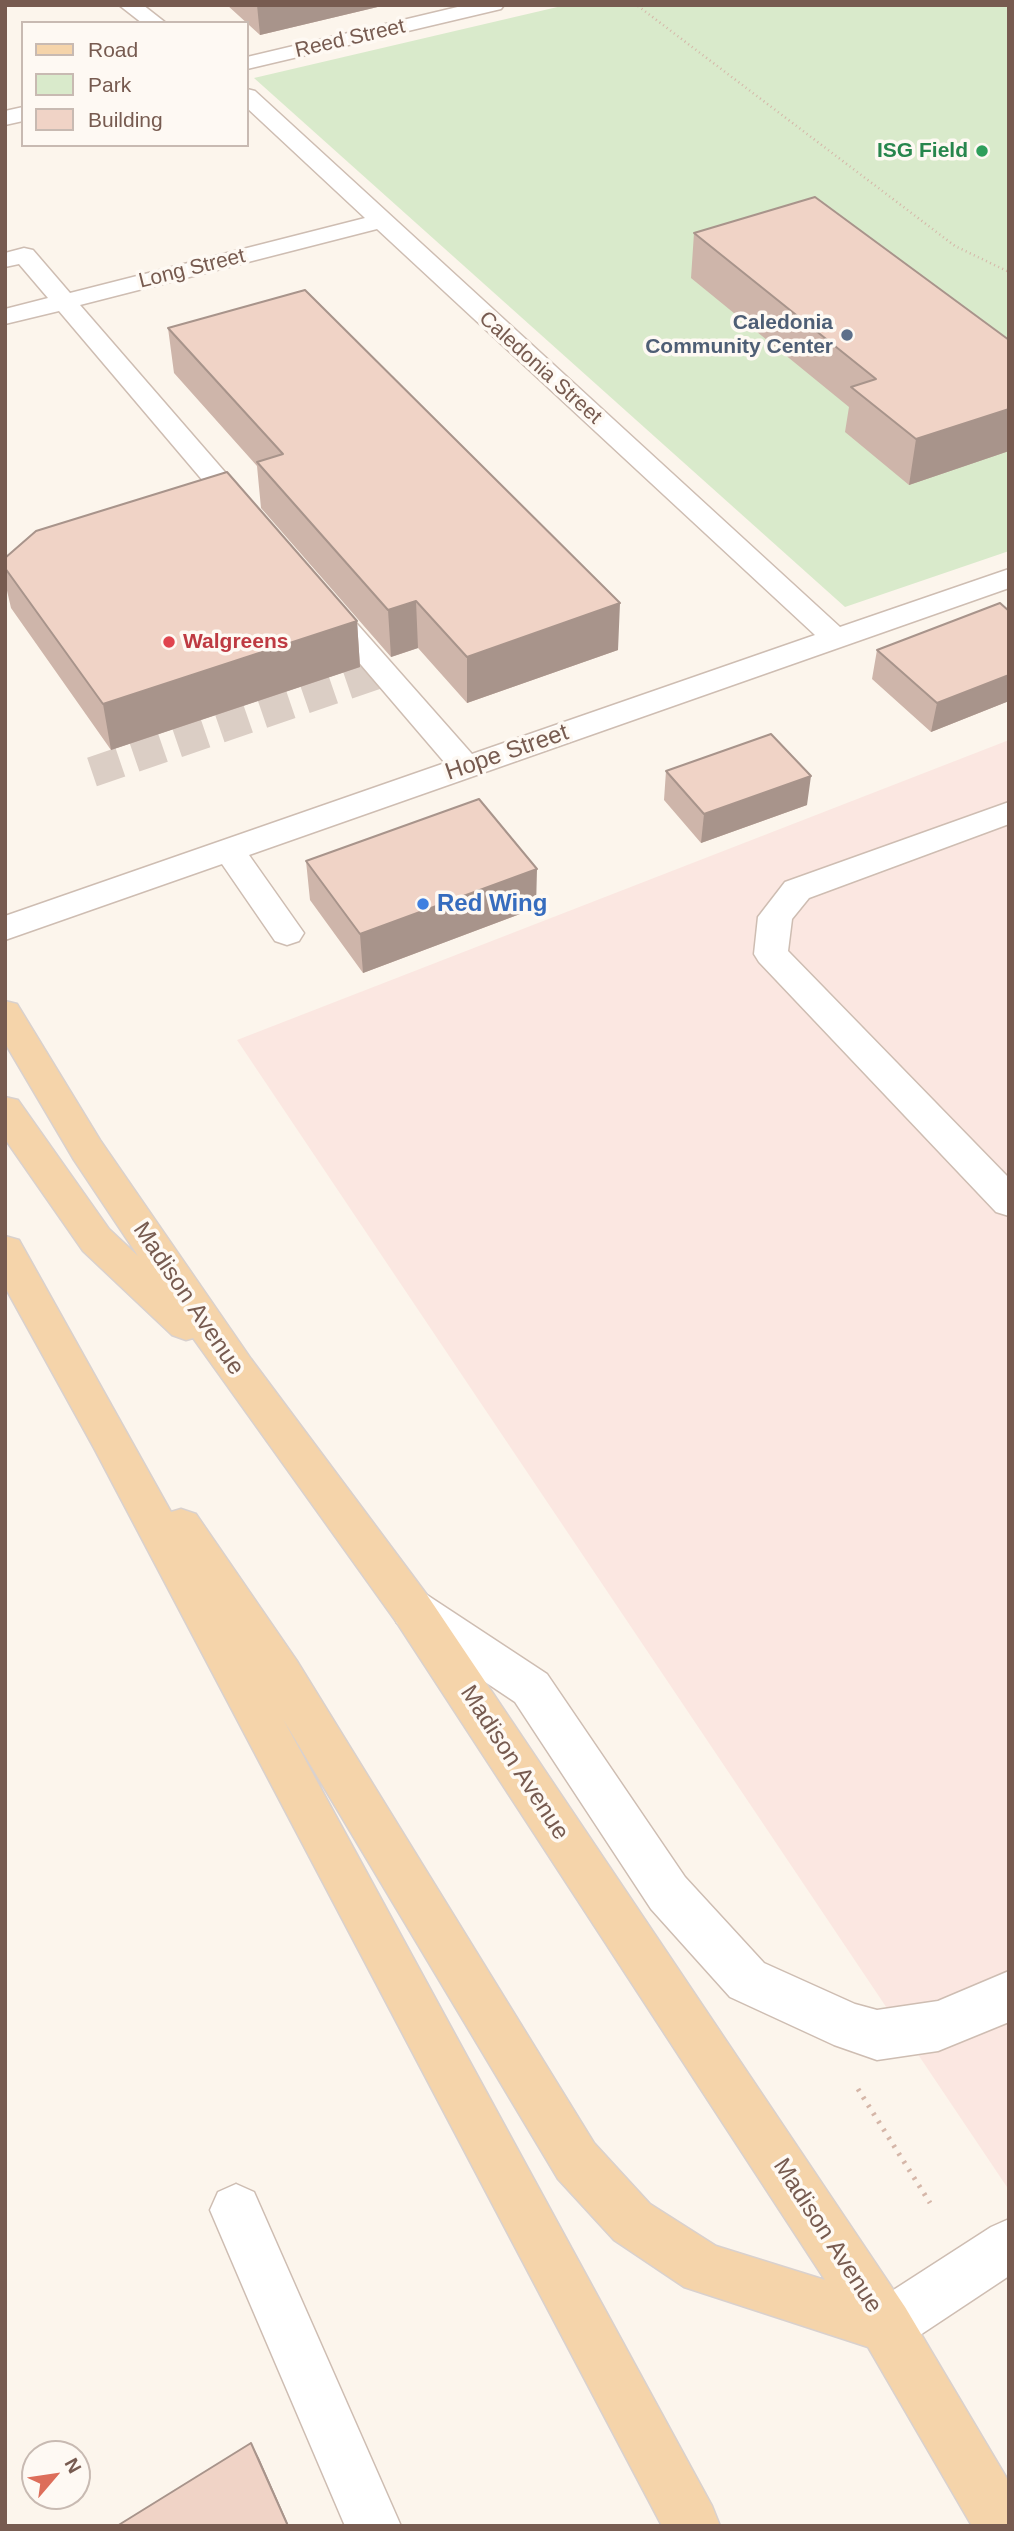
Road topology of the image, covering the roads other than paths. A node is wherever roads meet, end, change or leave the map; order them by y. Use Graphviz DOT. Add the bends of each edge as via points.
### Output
graph roads {
  1 [pos="129,5"];
  2 [pos="494,5"];
  3 [pos="153,21"];
  4 [pos="248,63"];
  5 [pos="248,97"];
  6 [pos="380,221"];
  7 [pos="5,260"];
  8 [pos="63,302"];
  9 [pos="5,317"];
  10 [pos="260,530"];
  11 [pos="1009,578"];
  12 [pos="304,581"];
  13 [pos="835,638"];
  14 [pos="466,767"];
  15 [pos="1009,812"];
  16 [pos="228,849"];
  17 [pos="5,928"];
  18 [pos="287,933"];
  19 [pos="5,1013"];
  20 [pos="5,1110"];
  21 [pos="1009,1202"];
  22 [pos="5,1251"];
  23 [pos="60,1348"];
  24 [pos="237,1371"];
  25 [pos="412,1609"];
  26 [pos="1009,1995"];
  27 [pos="236,2210"];
  28 [pos="1009,2245"];
  29 [pos="886,2326"];
  30 [pos="373,2526"];
  31 [pos="692,2526"];
  32 [pos="1003,2526"];
  1 -- 3 [label="street"];
  2 -- 4 [label="street, Reed Street"];
  5 -- 6 [label="street, Caledonia Street"];
  6 -- 8 [label="street, Long Street"];
  6 -- 13 [label="street, Caledonia Street"];
  7 -- 8 [label="street" via="24,255"];
  8 -- 9 [label="street, Long Street"];
  8 -- 10 [label="street"];
  11 -- 13 [label="street, Hope Street"];
  12 -- 14 [label="street"];
  13 -- 14 [label="street, Hope Street"];
  14 -- 16 [label="street, Hope Street"];
  15 -- 21 [label="street" via="797,890 775,917 771,954"];
  16 -- 17 [label="street, Hope Street"];
  16 -- 18 [label="street"];
  19 -- 24 [label="main road, Madison Avenue" via="87,1150"];
  20 -- 24 [label="main road" via="96,1240"];
  22 -- 23 [label="main road"];
  23 -- 29 [label="main road" via="281,1675 576,2161 632,2222 703,2268"];
  23 -- 31 [label="main road"];
  24 -- 25 [label="main road, Madison Avenue"];
  25 -- 26 [label="street" via="531,1688 668,1893 747,1980 851,2028 877,2035 938,2026"];
  25 -- 29 [label="main road, Madison Avenue"];
  27 -- 30 [label="street"];
  28 -- 29 [label="street"];
  29 -- 32 [label="main road, Madison Avenue"];
}
